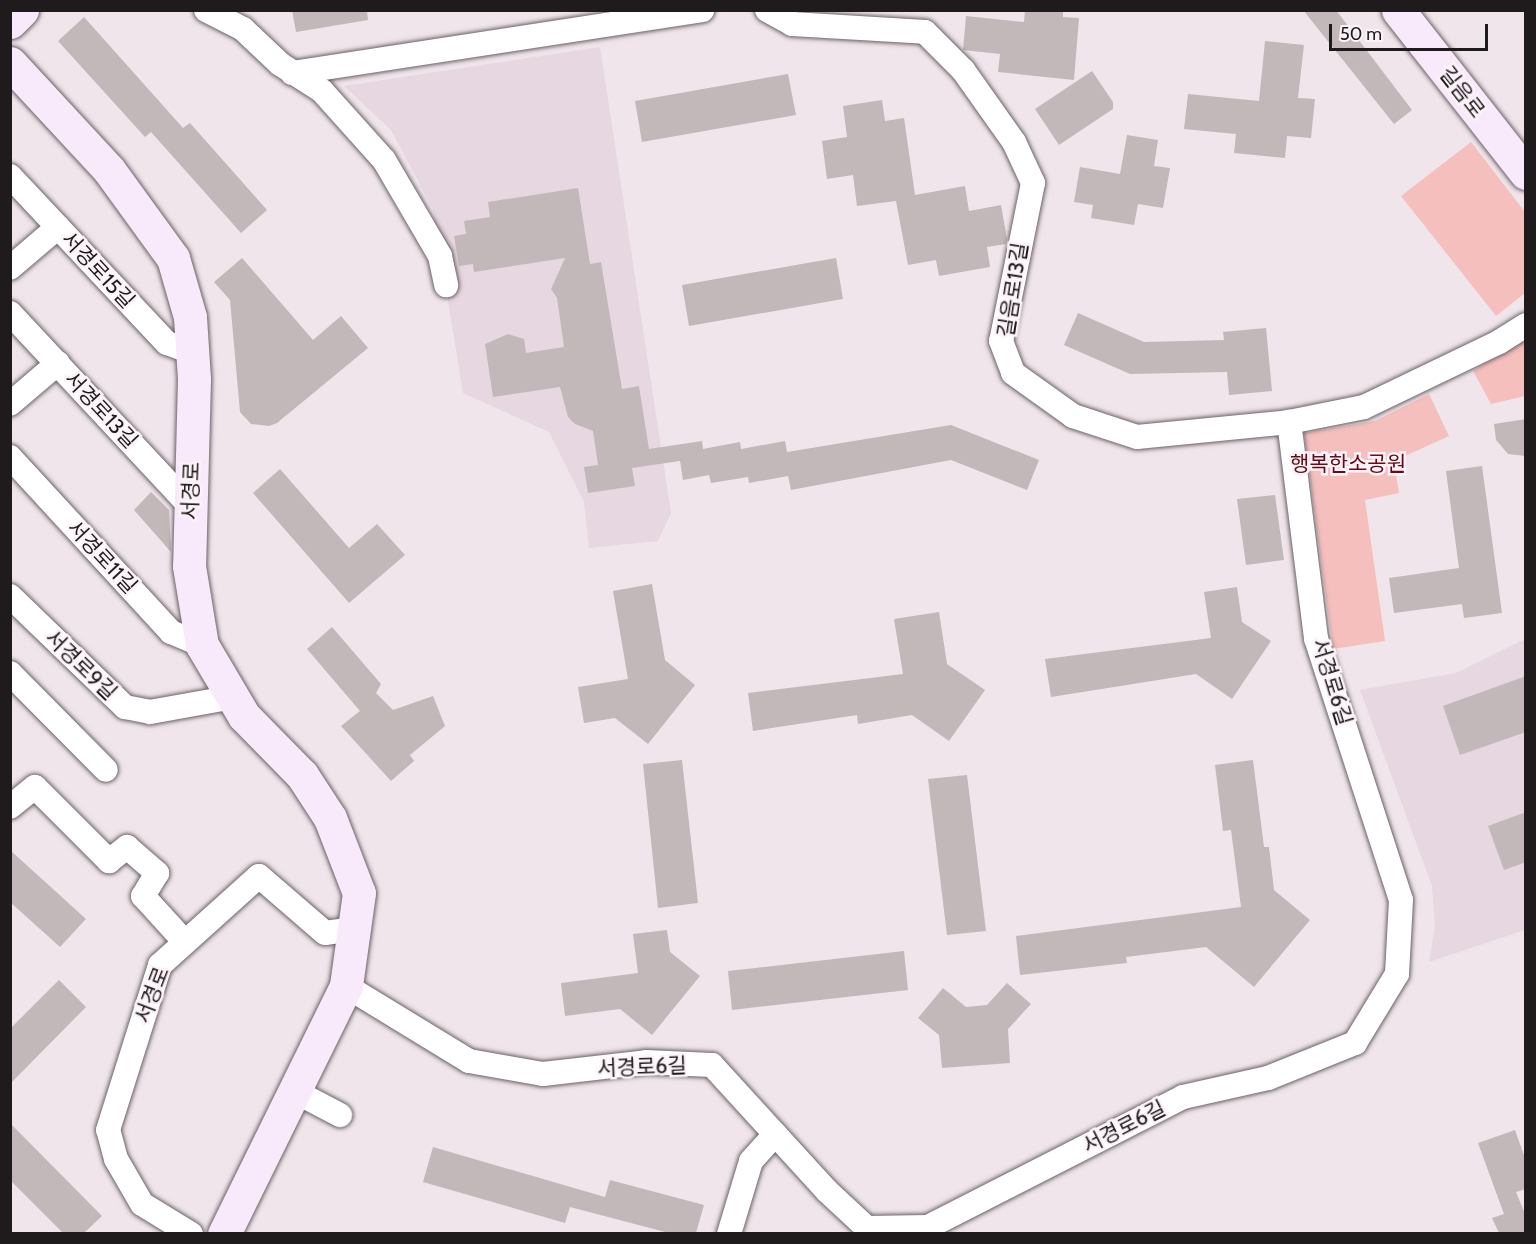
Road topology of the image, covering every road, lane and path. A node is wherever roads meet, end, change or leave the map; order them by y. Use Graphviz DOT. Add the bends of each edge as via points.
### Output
graph roads {
  1 [pos="22,10"];
  2 [pos="206,10"];
  3 [pos="702,10"];
  4 [pos="767,10"];
  5 [pos="1398,10"];
  6 [pos="10,22"];
  7 [pos="10,63"];
  8 [pos="292,72"];
  9 [pos="1526,173"];
  10 [pos="10,176"];
  11 [pos="58,227"];
  12 [pos="10,268"];
  13 [pos="446,285"];
  14 [pos="10,312"];
  15 [pos="1526,325"];
  16 [pos="192,352"];
  17 [pos="58,363"];
  18 [pos="10,404"];
  19 [pos="1289,422"];
  20 [pos="10,457"];
  21 [pos="191,507"];
  22 [pos="10,596"];
  23 [pos="202,645"];
  24 [pos="10,673"];
  25 [pos="233,697"];
  26 [pos="106,770"];
  27 [pos="10,807"];
  28 [pos="355,929"];
  29 [pos="185,942"];
  30 [pos="346,986"];
  31 [pos="294,1091"];
  32 [pos="340,1115"];
  33 [pos="775,1134"];
  34 [pos="191,1233"];
  35 [pos="224,1233"];
  36 [pos="729,1233"];
  1 -- 6 [label="street"];
  2 -- 8 [label="street" via="243,29"];
  3 -- 8 [label="street"];
  4 -- 19 [label="street, 길음로13길" via="792,24 925,32 963,70 1014,142 1033,183 1001,341 1013,373 1072,416 1137,437"];
  5 -- 9 [label="street, 길음로"];
  7 -- 16 [label="street, 서경로" via="108,170 173,258 190,317"];
  8 -- 13 [label="street" via="322,91 384,160 440,256"];
  10 -- 11 [label="street, 서경로15길"];
  11 -- 12 [label="street"];
  11 -- 16 [label="street, 서경로15길" via="167,343"];
  14 -- 17 [label="street, 서경로13길"];
  15 -- 19 [label="street, 길음로13길" via="1364,408"];
  16 -- 21 [label="street, 서경로"];
  17 -- 18 [label="street"];
  17 -- 21 [label="street, 서경로13길"];
  19 -- 33 [label="street, 서경로6길" via="1316,638 1401,900 1397,974 1354,1043 1268,1077 1183,1097 928,1227 867,1228"];
  20 -- 23 [label="street, 서경로11길" via="171,632"];
  21 -- 23 [label="street, 서경로" via="189,566"];
  22 -- 25 [label="street, 서경로9길" via="125,707 150,712"];
  23 -- 25 [label="street, 서경로"];
  24 -- 26 [label="street"];
  25 -- 28 [label="street, 서경로" via="244,716 302,775 330,818 359,892"];
  27 -- 29 [label="street" via="35,787 109,861 127,847 157,873 143,896"];
  28 -- 29 [label="street, 서경로" via="325,933 259,876"];
  28 -- 30 [label="street, 서경로"];
  29 -- 34 [label="street, 서경로" via="160,965 108,1130 116,1159 142,1204"];
  30 -- 31 [label="street, 서경로"];
  30 -- 33 [label="street, 서경로6길" via="469,1061 543,1074 646,1062 712,1065"];
  31 -- 32 [label="street"];
  31 -- 35 [label="street, 서경로"];
  33 -- 36 [label="street" via="751,1161"];
}
